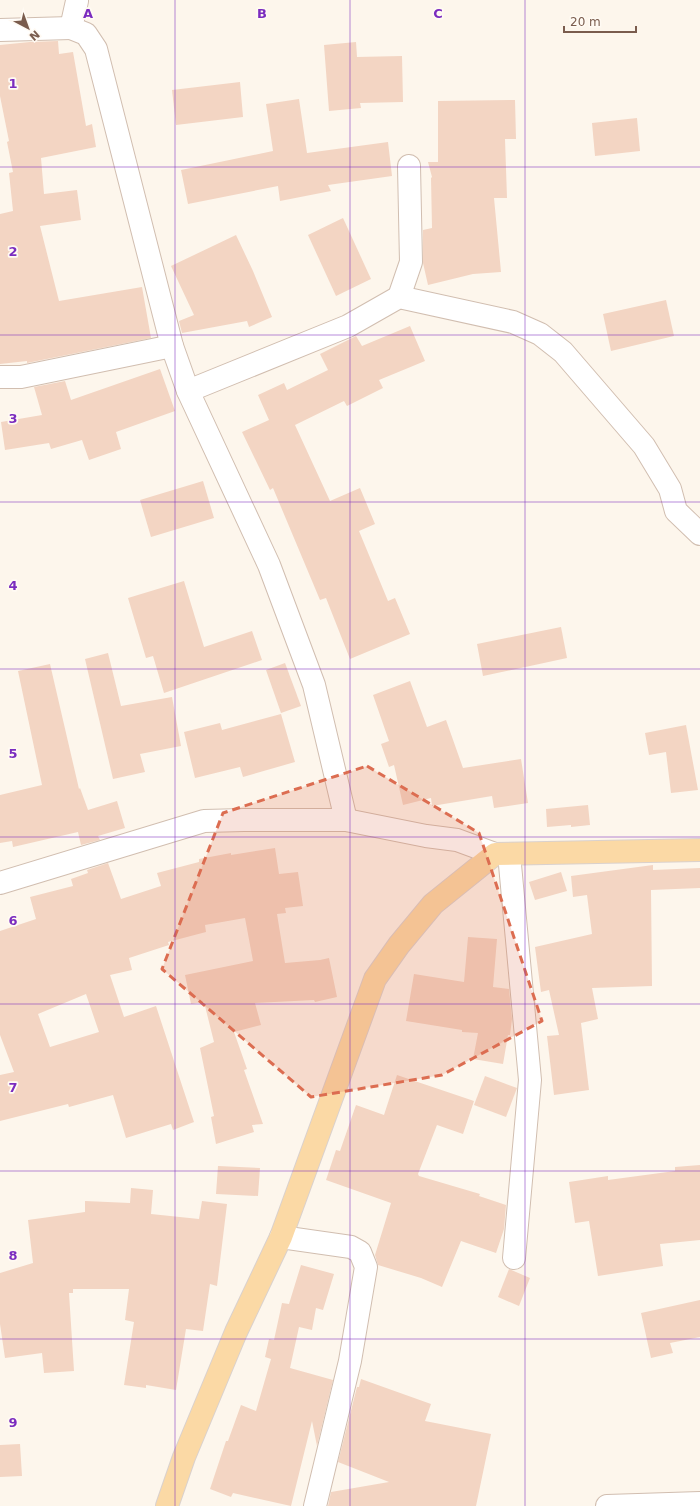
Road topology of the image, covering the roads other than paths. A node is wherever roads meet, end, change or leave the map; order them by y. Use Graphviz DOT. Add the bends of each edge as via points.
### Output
graph roads {
  1 [pos="77,1"];
  2 [pos="71,28"];
  3 [pos="0,30"];
  4 [pos="409,166"];
  5 [pos="399,298"];
  6 [pos="172,346"];
  7 [pos="0,376"];
  8 [pos="188,391"];
  9 [pos="700,534"];
  10 [pos="346,820"];
  11 [pos="700,850"];
  12 [pos="502,854"];
  13 [pos="0,883"];
  14 [pos="281,1238"];
  15 [pos="514,1258"];
  16 [pos="700,1503"];
  17 [pos="166,1506"];
  18 [pos="315,1506"];
  19 [pos="607,1506"];
  1 -- 2 [label="street"];
  2 -- 3 [label="street"];
  2 -- 6 [label="street" via="86,34 96,49"];
  4 -- 5 [label="street" via="411,262"];
  5 -- 8 [label="street" via="348,326"];
  5 -- 9 [label="street" via="513,322 540,334 563,352 644,446 670,489 676,511"];
  6 -- 7 [label="street" via="21,377"];
  6 -- 8 [label="street"];
  8 -- 10 [label="street" via="269,565 314,685"];
  10 -- 12 [label="street" via="457,840"];
  10 -- 13 [label="street" via="204,821"];
  11 -- 12 [label="main road"];
  12 -- 14 [label="main road" via="433,904 375,979"];
  12 -- 15 [label="street" via="530,1080"];
  14 -- 17 [label="main road" via="236,1332"];
  14 -- 18 [label="street" via="351,1247 360,1252 366,1267 350,1361"];
  16 -- 19 [label="street"];
}
